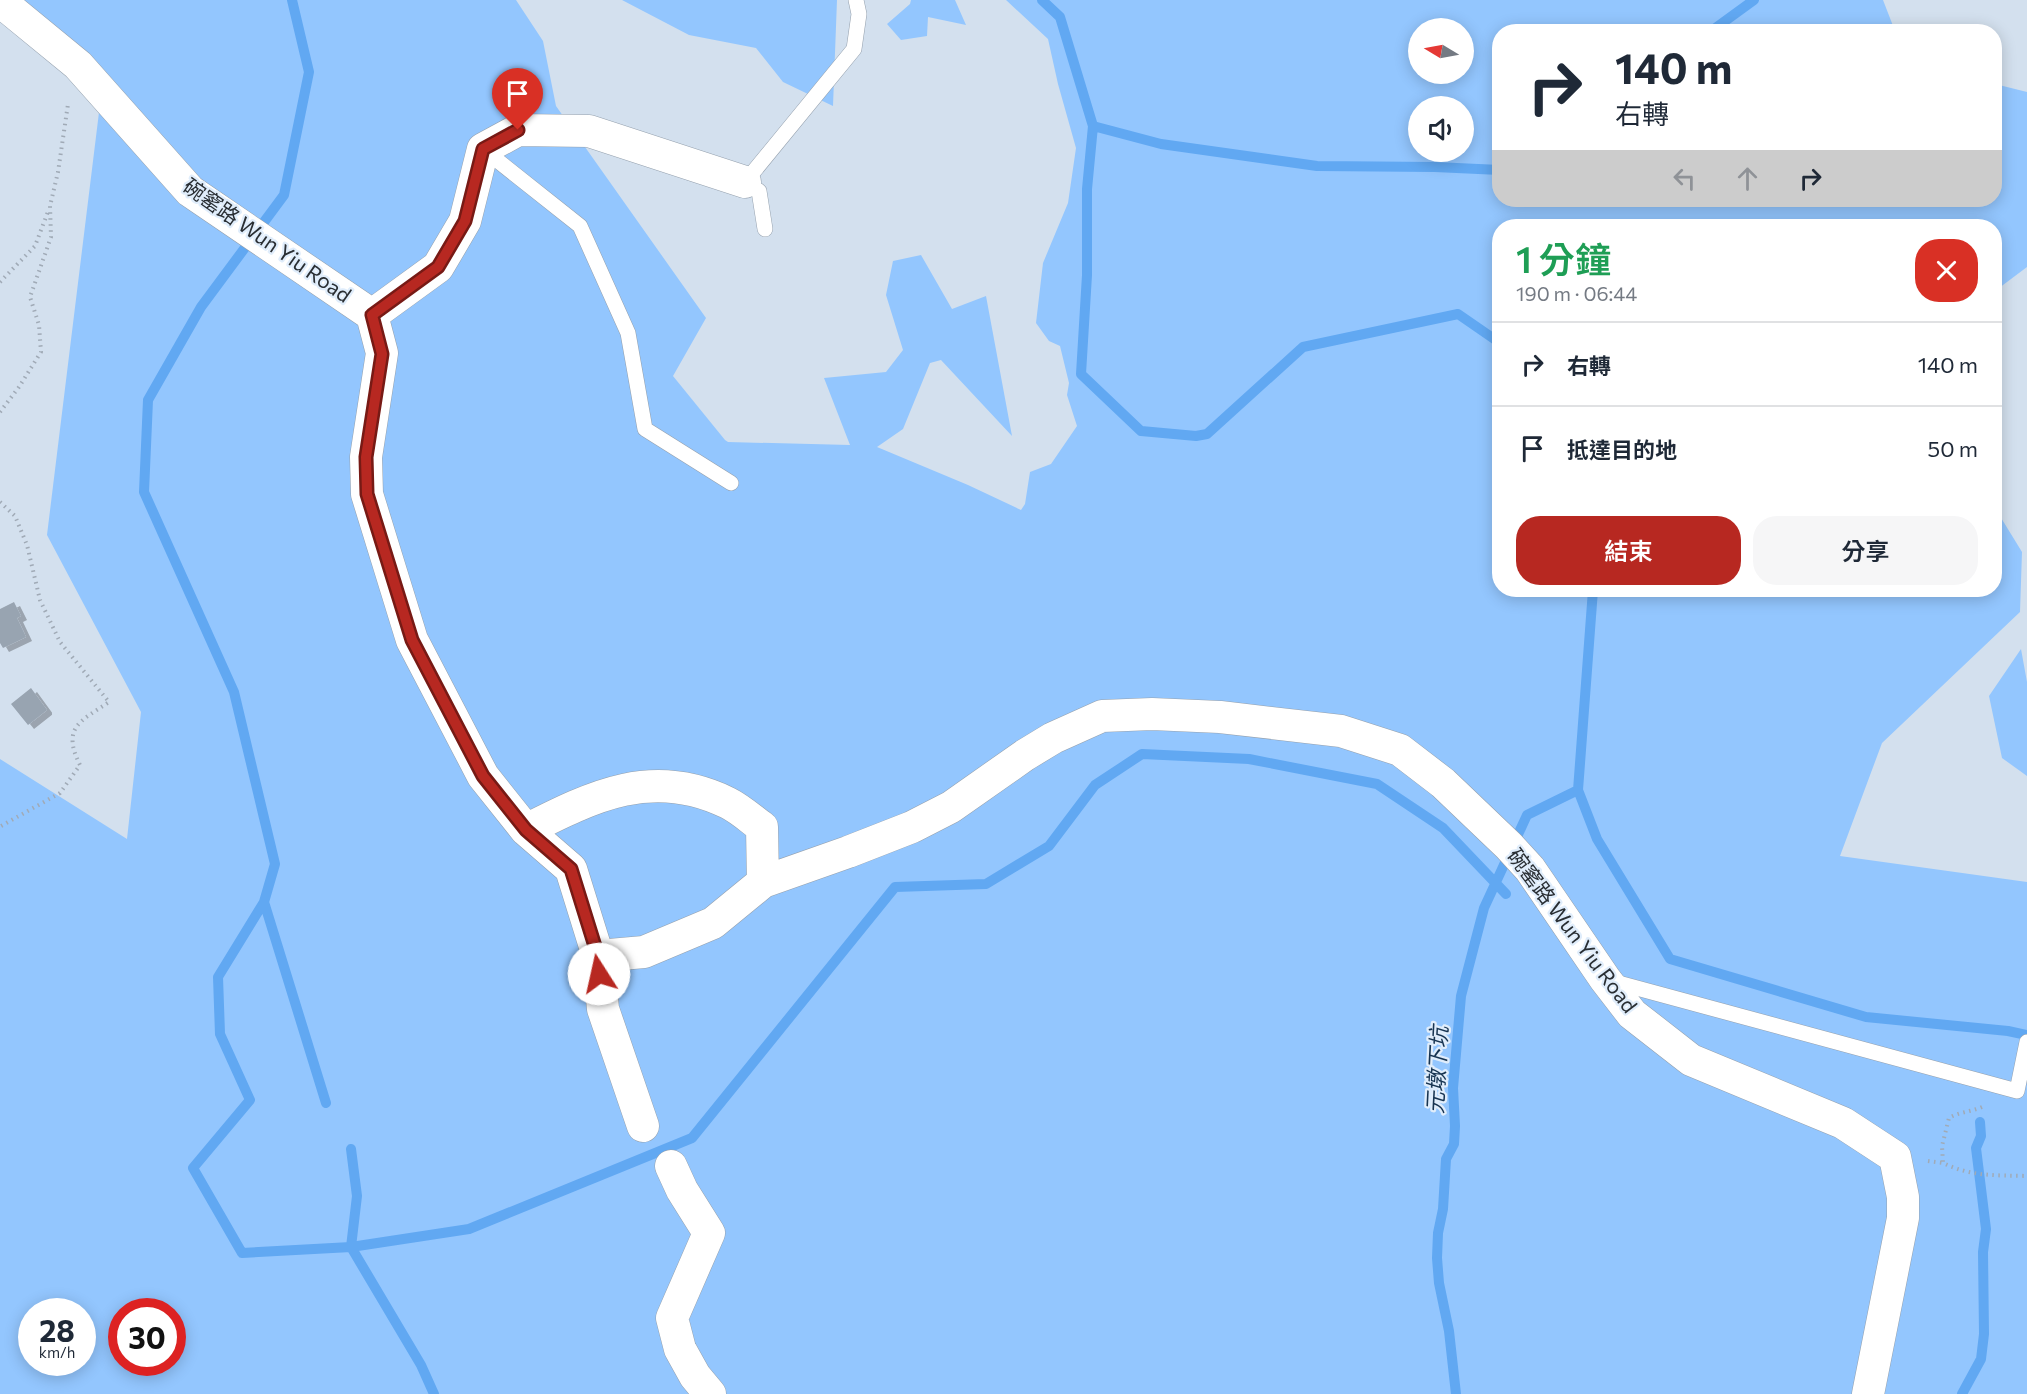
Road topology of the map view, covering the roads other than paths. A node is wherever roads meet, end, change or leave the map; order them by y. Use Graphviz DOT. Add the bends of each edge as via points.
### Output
graph roads {
  1 [pos="856,0"];
  2 [pos="9,4"];
  3 [pos="483,149"];
  4 [pos="745,182"];
  5 [pos="765,229"];
  6 [pos="372,315"];
  7 [pos="731,483"];
  8 [pos="526,830"];
  9 [pos="763,882"];
  10 [pos="598,956"];
  11 [pos="1605,979"];
  12 [pos="2027,1042"];
  13 [pos="643,1126"];
  14 [pos="671,1166"];
  15 [pos="710,1394"];
  16 [pos="1869,1394"];
  1 -- 4 [label="lane" via="859,14 854,49"];
  2 -- 6 [label="street, 碗窰路 Wun Yiu Road" via="78,65 190,190"];
  3 -- 4 [label="street" via="518,130 589,131"];
  3 -- 6 [label="street" via="465,221 438,267"];
  3 -- 7 [label="lane" via="580,226 628,333 645,429"];
  4 -- 5 [label="lane" via="759,191"];
  6 -- 8 [label="street, 碗窰路 Wun Yiu Road" via="382,354 366,457 370,505 412,640 483,776"];
  8 -- 9 [label="street" via="622,789 656,784 692,790 729,803 762,827"];
  8 -- 10 [label="street, 碗窰路 Wun Yiu Road" via="571,869"];
  9 -- 10 [label="street, 碗窰路 Wun Yiu Road" via="713,923 682,937 644,952"];
  9 -- 11 [label="street, 碗窰路 Wun Yiu Road" via="912,827 951,807 1053,738 1102,716 1220,717 1308,727 1341,731 1400,750 1443,783 1530,869"];
  10 -- 13 [label="street" via="603,1009"];
  11 -- 12 [label="lane" via="2017,1091"];
  11 -- 16 [label="street, 碗窰路 Wun Yiu Road" via="1632,1014 1691,1060 1844,1123 1895,1157 1903,1218"];
  14 -- 15 [label="street" via="709,1233 672,1318 680,1349"];
}
